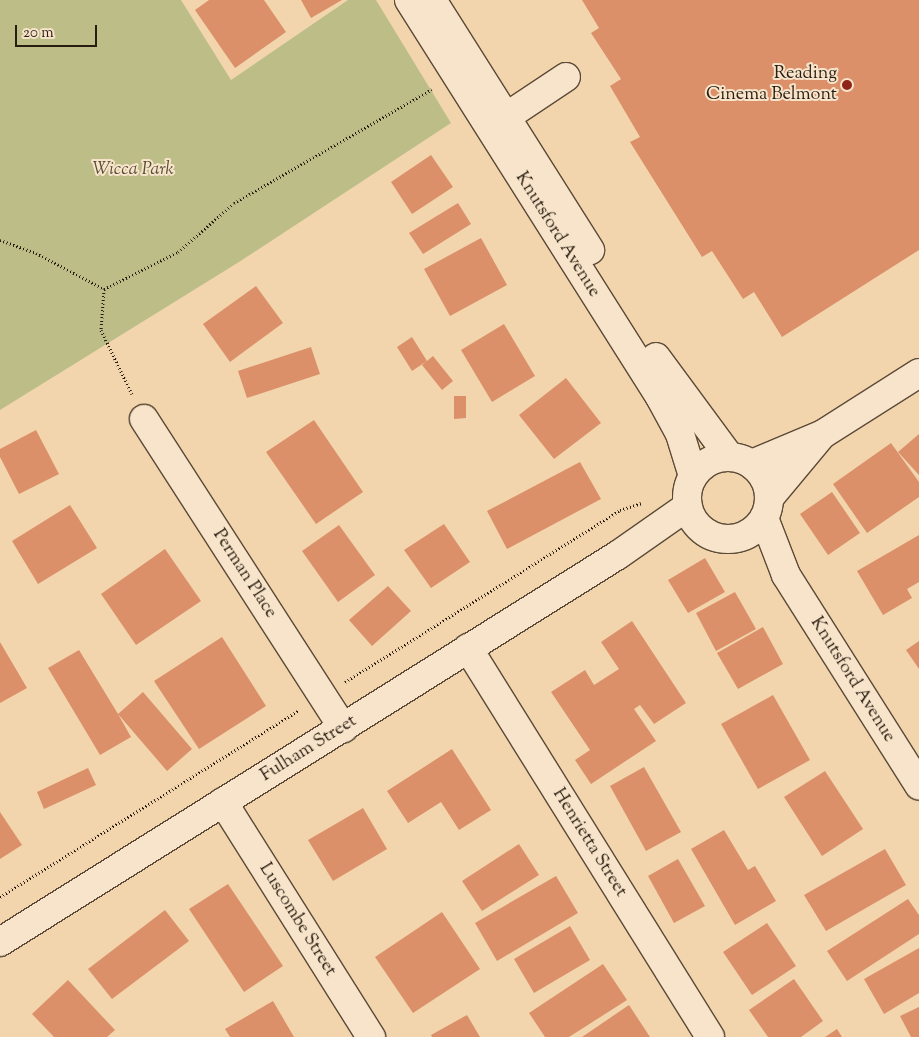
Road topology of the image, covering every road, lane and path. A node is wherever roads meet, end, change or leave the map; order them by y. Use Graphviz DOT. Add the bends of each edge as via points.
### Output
graph roads {
  1 [pos="409,0"];
  2 [pos="432,0"];
  3 [pos="456,75"];
  4 [pos="566,77"];
  5 [pos="498,122"];
  6 [pos="0,240"];
  7 [pos="104,289"];
  8 [pos="919,373"];
  9 [pos="144,420"];
  10 [pos="823,434"];
  11 [pos="740,460"];
  12 [pos="693,476"];
  13 [pos="648,502"];
  14 [pos="767,507"];
  15 [pos="694,517"];
  16 [pos="739,538"];
  17 [pos="786,575"];
  18 [pos="468,648"];
  19 [pos="323,696"];
  20 [pos="343,728"];
  21 [pos="919,785"];
  22 [pos="223,802"];
  23 [pos="0,897"];
  24 [pos="0,942"];
  25 [pos="371,1037"];
  26 [pos="710,1037"];
  1 -- 3 [label="street, Knutsford Avenue"];
  2 -- 5 [label="street, Knutsford Avenue"];
  3 -- 5 [label="street, Knutsford Avenue"];
  3 -- 7 [label="path" via="234,203 178,252"];
  4 -- 5 [label="street"];
  5 -- 11 [label="street, Knutsford Avenue" via="672,382"];
  5 -- 12 [label="street, Knutsford Avenue" via="660,397 680,434"];
  6 -- 7 [label="path" via="36,253"];
  7 -- 9 [label="path" via="102,330"];
  8 -- 10 [label="street"];
  9 -- 19 [label="street, Perman Place"];
  10 -- 11 [label="street"];
  10 -- 14 [label="street"];
  11 -- 12 [label="street" via="713,459"];
  11 -- 14 [label="street" via="767,484"];
  12 -- 15 [label="street" via="687,495"];
  13 -- 19 [label="path" via="620,510"];
  14 -- 16 [label="street" via="754,530"];
  14 -- 17 [label="street, Knutsford Avenue"];
  15 -- 16 [label="street" via="713,536"];
  15 -- 18 [label="street, Fulham Street" via="618,555"];
  16 -- 17 [label="street, Knutsford Avenue"];
  17 -- 21 [label="street, Knutsford Avenue"];
  18 -- 20 [label="street, Fulham Street"];
  18 -- 26 [label="street, Henrietta Street"];
  19 -- 20 [label="street, Perman Place"];
  19 -- 23 [label="path"];
  20 -- 22 [label="street, Fulham Street"];
  22 -- 24 [label="street, Fulham Street"];
  22 -- 25 [label="street, Luscombe Street"];
}
